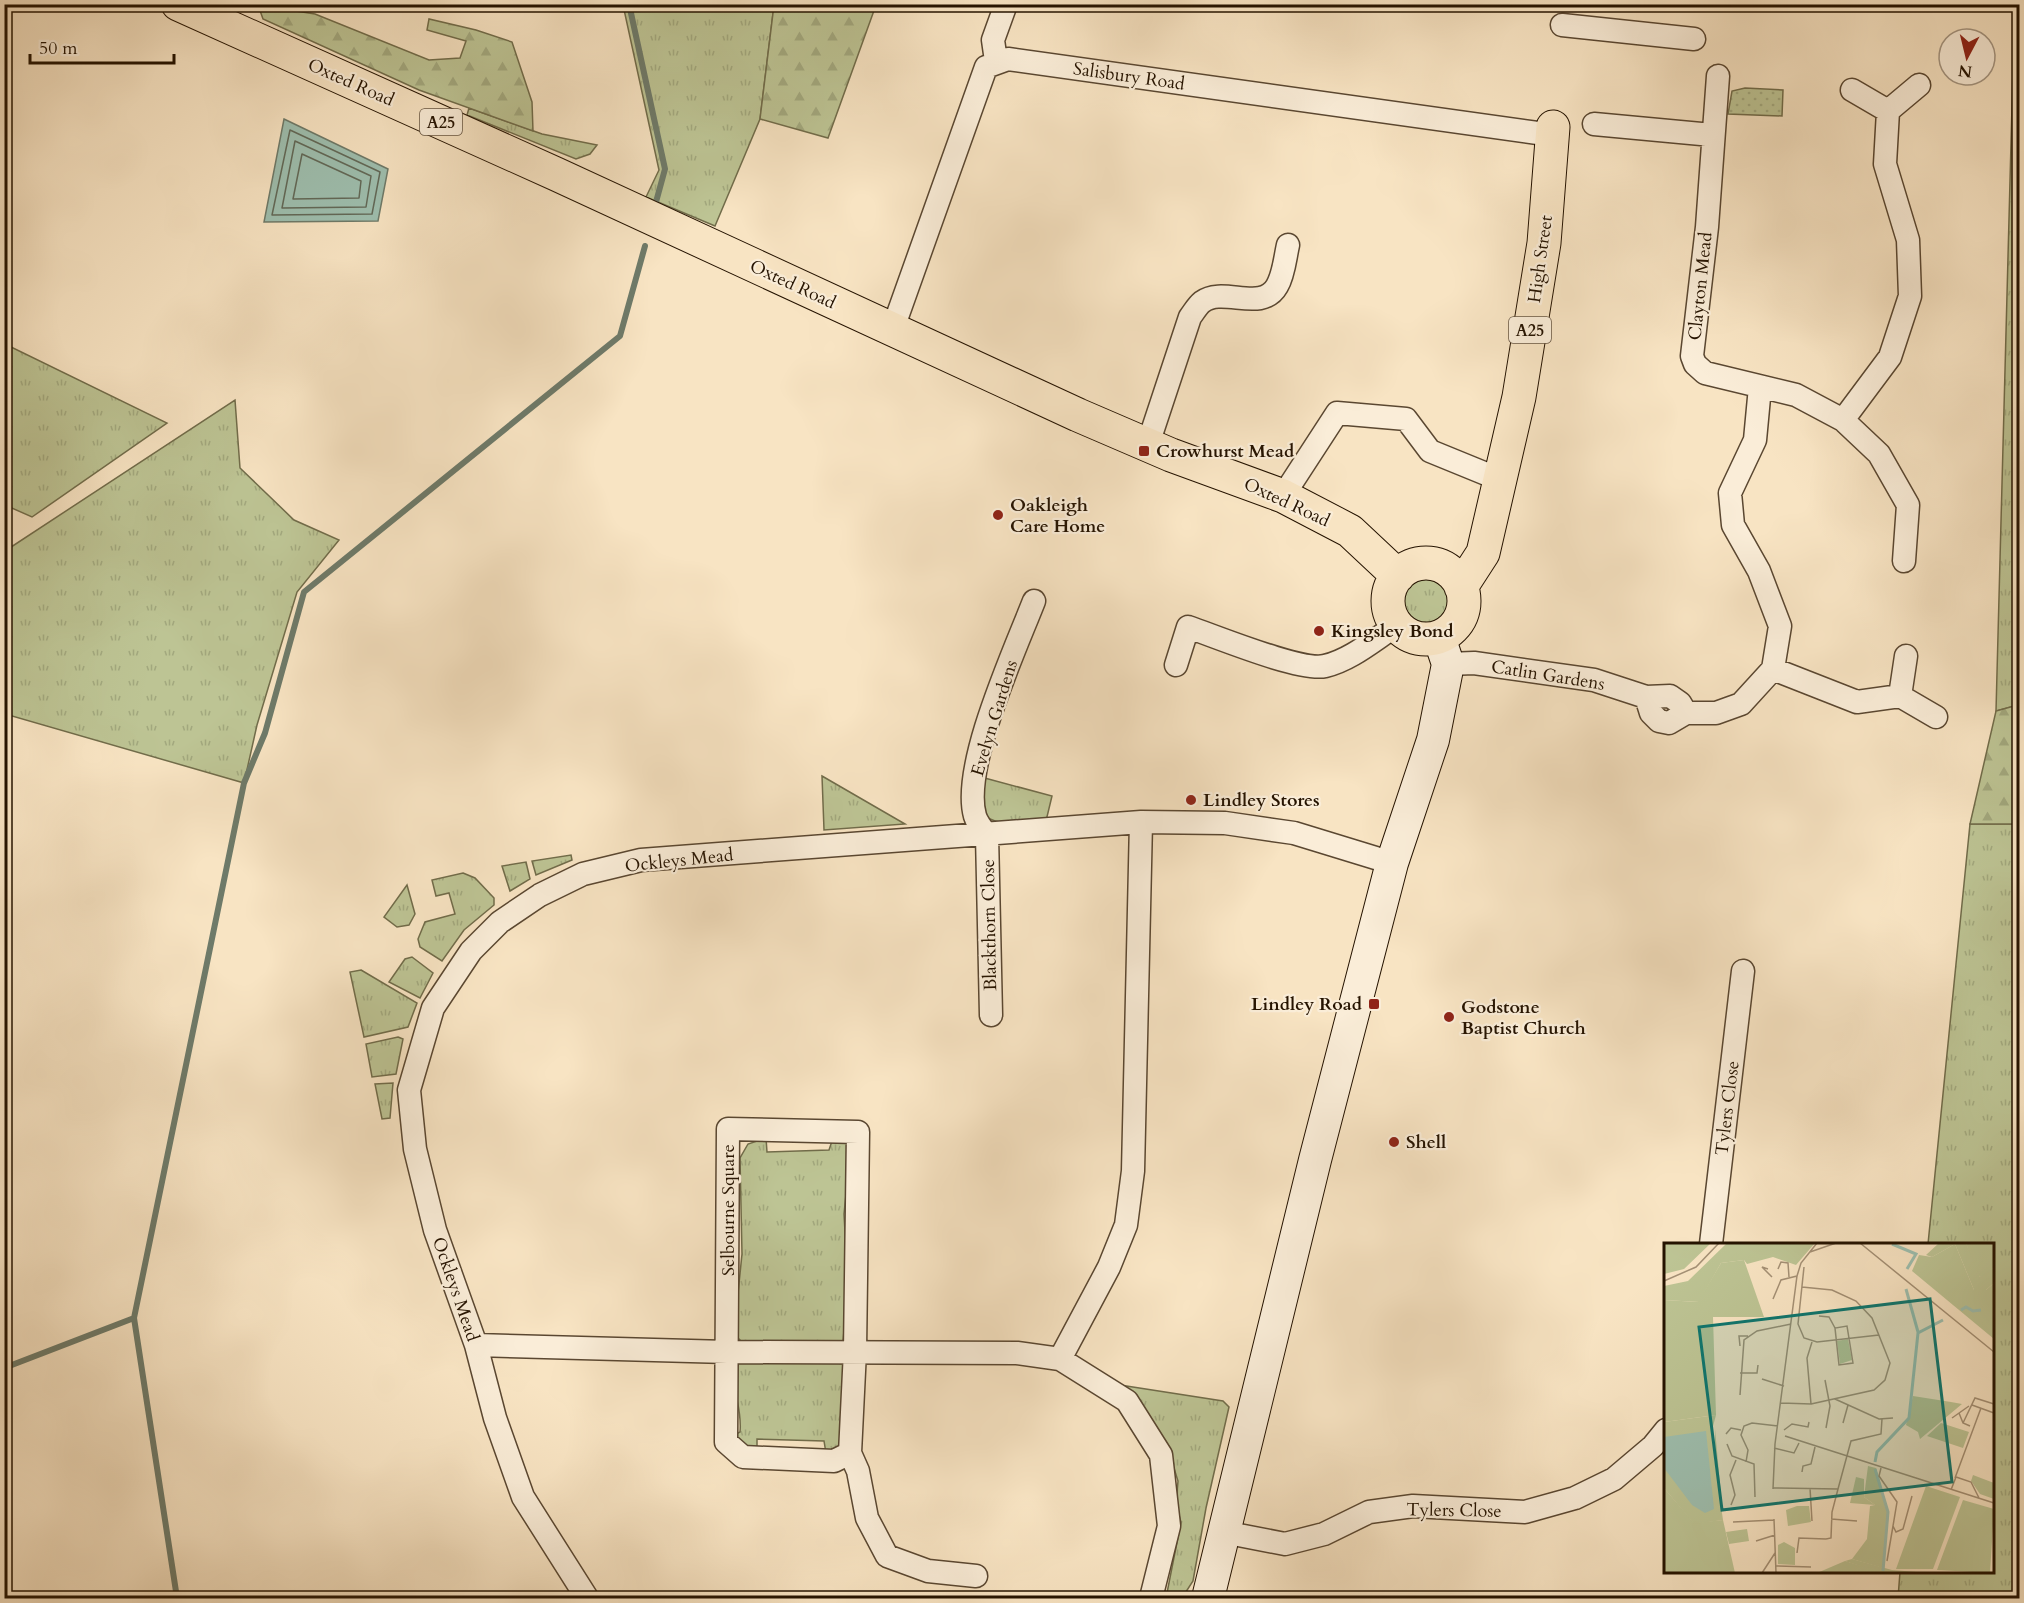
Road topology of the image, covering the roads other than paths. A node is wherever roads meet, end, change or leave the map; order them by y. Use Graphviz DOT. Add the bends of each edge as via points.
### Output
graph roads {
  1 [pos="178,4"];
  2 [pos="1006,4"];
  3 [pos="1562,25"];
  4 [pos="1694,39"];
  5 [pos="996,62"];
  6 [pos="1718,76"];
  7 [pos="1919,84"];
  8 [pos="1852,90"];
  9 [pos="1888,111"];
  10 [pos="1594,124"];
  11 [pos="1552,131"];
  12 [pos="1712,135"];
  13 [pos="1288,244"];
  14 [pos="892,331"];
  15 [pos="1760,387"];
  16 [pos="1843,420"];
  17 [pos="1148,444"];
  18 [pos="1501,480"];
  19 [pos="1283,496"];
  20 [pos="1487,530"];
  21 [pos="1904,561"];
  22 [pos="1438,565"];
  23 [pos="1398,576"];
  24 [pos="1461,587"];
  25 [pos="1034,602"];
  26 [pos="1397,625"];
  27 [pos="1443,650"];
  28 [pos="1906,656"];
  29 [pos="1176,665"];
  30 [pos="1773,669"];
  31 [pos="1900,696"];
  32 [pos="1936,717"];
  33 [pos="1141,822"];
  34 [pos="987,836"];
  35 [pos="1392,863"];
  36 [pos="1743,971"];
  37 [pos="991,1015"];
  38 [pos="1711,1243"];
  39 [pos="476,1345"];
  40 [pos="855,1351"];
  41 [pos="727,1352"];
  42 [pos="1060,1359"];
  43 [pos="1664,1431"];
  44 [pos="850,1453"];
  45 [pos="1223,1532"];
  46 [pos="976,1576"];
  47 [pos="587,1599"];
  48 [pos="1151,1599"];
  49 [pos="1208,1599"];
  1 -- 14 [label="main road, Oxted Road / A25"];
  2 -- 5 [label="street" via="993,40"];
  3 -- 4 [label="street"];
  5 -- 11 [label="street, Salisbury Road" via="1008,59"];
  5 -- 14 [label="street" via="986,67"];
  6 -- 12 [label="street, Clayton Mead"];
  7 -- 9 [label="street"];
  8 -- 9 [label="street"];
  9 -- 16 [label="street" via="1885,164 1908,240 1910,296 1890,357"];
  10 -- 12 [label="street"];
  11 -- 18 [label="main road, High Street / A25" via="1544,243"];
  12 -- 15 [label="street, Clayton Mead" via="1707,227 1692,356 1705,373"];
  13 -- 17 [label="street" via="1274,291 1258,298 1210,297 1190,317"];
  14 -- 17 [label="main road, Oxted Road / A25"];
  15 -- 16 [label="street, Clayton Mead" via="1796,395"];
  15 -- 30 [label="street" via="1755,440 1730,493 1733,525 1759,572 1780,626"];
  16 -- 21 [label="street, Clayton Mead" via="1879,454 1908,505"];
  17 -- 19 [label="main road, Oxted Road / A25"];
  18 -- 19 [label="street" via="1430,451 1406,419 1337,413"];
  18 -- 20 [label="main road, High Street / A25"];
  19 -- 23 [label="main road, Oxted Road / A25" via="1350,531"];
  20 -- 22 [label="main road"];
  20 -- 24 [label="main road, High Street / A25" via="1483,553"];
  22 -- 23 [label="main road" via="1412,566"];
  22 -- 24 [label="main road" via="1448,570"];
  23 -- 26 [label="main road" via="1389,598"];
  24 -- 27 [label="main road" via="1462,613"];
  25 -- 34 [label="street, Evelyn Gardens" via="1003,680 975,775 975,817"];
  26 -- 27 [label="main road"];
  26 -- 29 [label="street" via="1342,660 1323,667 1296,663 1188,627"];
  27 -- 30 [label="street, Catlin Gardens" via="1474,663 1594,680 1646,697 1651,713 1659,721 1669,723 1686,713 1716,712 1741,704"];
  27 -- 35 [label="main road" via="1433,740"];
  28 -- 31 [label="street"];
  30 -- 31 [label="street" via="1857,702"];
  31 -- 32 [label="street"];
  33 -- 34 [label="street, Ockleys Mead"];
  33 -- 35 [label="street" via="1225,823 1294,833"];
  33 -- 42 [label="street" via="1133,1171 1126,1225 1109,1267"];
  34 -- 37 [label="street, Blackthorn Close"];
  34 -- 39 [label="street, Ockleys Mead" via="641,860 583,874 540,895 500,922 471,951 433,1008 409,1090 416,1149 435,1230"];
  35 -- 45 [label="main road"];
  36 -- 38 [label="street, Tylers Close"];
  39 -- 41 [label="street"];
  39 -- 47 [label="street, Ockleys Mead" via="495,1418 524,1497"];
  40 -- 41 [label="street"];
  40 -- 41 [label="street, Selbourne Square" via="858,1132 728,1129"];
  40 -- 42 [label="street" via="1017,1353"];
  40 -- 44 [label="street, Selbourne Square"];
  41 -- 44 [label="street, Selbourne Square" via="726,1442 743,1456 834,1461"];
  42 -- 48 [label="street" via="1127,1401 1161,1455 1169,1526"];
  43 -- 45 [label="street, Tylers Close" via="1653,1446 1614,1479 1575,1498 1525,1512 1413,1506 1369,1512 1324,1534 1285,1544"];
  44 -- 46 [label="street" via="858,1471 867,1518 888,1556 928,1571"];
  45 -- 49 [label="main road"];
}
